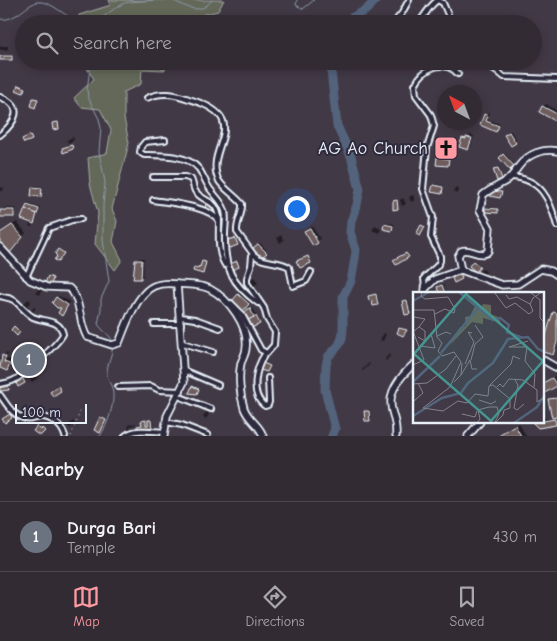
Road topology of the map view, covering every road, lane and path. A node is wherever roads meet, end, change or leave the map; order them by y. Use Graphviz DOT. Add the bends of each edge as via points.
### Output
graph roads {
  1 [pos="409,0"];
  2 [pos="400,15"];
  3 [pos="426,15"];
  4 [pos="448,15"];
  5 [pos="430,70"];
  6 [pos="453,70"];
  7 [pos="493,70"];
  8 [pos="458,74"];
  9 [pos="557,79"];
  10 [pos="0,97"];
  11 [pos="147,98"];
  12 [pos="0,135"];
  13 [pos="165,140"];
  14 [pos="557,151"];
  15 [pos="153,177"];
  16 [pos="510,177"];
  17 [pos="153,200"];
  18 [pos="82,219"];
  19 [pos="219,221"];
  20 [pos="557,226"];
  21 [pos="0,247"];
  22 [pos="253,254"];
  23 [pos="461,270"];
  24 [pos="311,272"];
  25 [pos="230,273"];
  26 [pos="557,274"];
  27 [pos="26,277"];
  28 [pos="178,284"];
  29 [pos="425,291"];
  30 [pos="0,296"];
  31 [pos="221,297"];
  32 [pos="262,306"];
  33 [pos="181,321"];
  34 [pos="154,324"];
  35 [pos="220,328"];
  36 [pos="183,343"];
  37 [pos="213,352"];
  38 [pos="266,354"];
  39 [pos="544,361"];
  40 [pos="413,365"];
  41 [pos="557,368"];
  42 [pos="185,371"];
  43 [pos="268,378"];
  44 [pos="0,384"];
  45 [pos="218,384"];
  46 [pos="118,387"];
  47 [pos="179,393"];
  48 [pos="0,395"];
  49 [pos="81,409"];
  50 [pos="211,409"];
  51 [pos="166,422"];
  52 [pos="479,423"];
  53 [pos="164,434"];
  54 [pos="208,435"];
  55 [pos="65,436"];
  56 [pos="71,436"];
  57 [pos="125,436"];
  58 [pos="263,436"];
  59 [pos="396,436"];
  60 [pos="468,436"];
  1 -- 2 [label="street"];
  3 -- 4 [label="street" via="438,0 443,2"];
  5 -- 29 [label="street" via="415,85 416,95 431,115 434,126 427,148 423,190 433,217 431,237 440,261 424,278"];
  6 -- 8 [label="street"];
  7 -- 9 [label="street" via="508,78"];
  10 -- 12 [label="street" via="11,103 16,113 13,123"];
  11 -- 22 [label="street" via="163,94 181,96 210,107 220,116 224,132 216,173 219,182 242,204 236,228"];
  13 -- 25 [label="street" via="145,142 140,152 187,160 200,170 225,211 225,257"];
  14 -- 16 [label="main road" via="542,150 522,162"];
  15 -- 19 [label="street" via="190,179 196,192 214,204"];
  16 -- 20 [label="street" via="526,179 542,189"];
  16 -- 23 [label="main road" via="483,195 480,210 490,228 488,251 480,255 466,249 461,251 458,256"];
  17 -- 19 [label="street" via="209,212"];
  18 -- 27 [label="street" via="49,228"];
  19 -- 25 [label="street" via="221,259"];
  21 -- 27 [label="main road"];
  22 -- 24 [label="street" via="260,260 289,267 293,286 306,281"];
  22 -- 32 [label="street" via="246,280"];
  23 -- 26 [label="main road" via="502,285 518,284 541,269"];
  23 -- 29 [label="main road" via="435,279"];
  25 -- 32 [label="street" via="244,292"];
  27 -- 28 [label="main road" via="47,287 69,288 76,298 87,337 115,345 135,306 148,289 161,284"];
  28 -- 31 [label="main road" via="200,285"];
  28 -- 33 [label="main road"];
  30 -- 44 [label="street" via="13,300 33,317 58,325 63,334 23,374"];
  31 -- 38 [label="street" via="241,313"];
  31 -- 58 [label="main road" via="236,314 244,330 246,348 240,382 244,409"];
  32 -- 38 [label="street" via="276,337"];
  33 -- 34 [label="street"];
  33 -- 35 [label="street" via="200,320"];
  33 -- 36 [label="main road"];
  36 -- 37 [label="street"];
  36 -- 42 [label="main road"];
  38 -- 43 [label="street" via="259,364 256,378 259,398 265,406 269,404"];
  39 -- 41 [label="main road"];
  40 -- 59 [label="main road" via="393,393 390,404 397,426"];
  42 -- 45 [label="street"];
  42 -- 47 [label="main road"];
  46 -- 47 [label="street" via="151,386"];
  47 -- 50 [label="street"];
  47 -- 51 [label="main road"];
  48 -- 55 [label="street" via="7,408 18,416 28,420 48,418 59,425"];
  49 -- 56 [label="path"];
  51 -- 53 [label="main road"];
  51 -- 54 [label="street"];
  52 -- 60 [label="main road"];
  53 -- 57 [label="street" via="137,432"];
}
